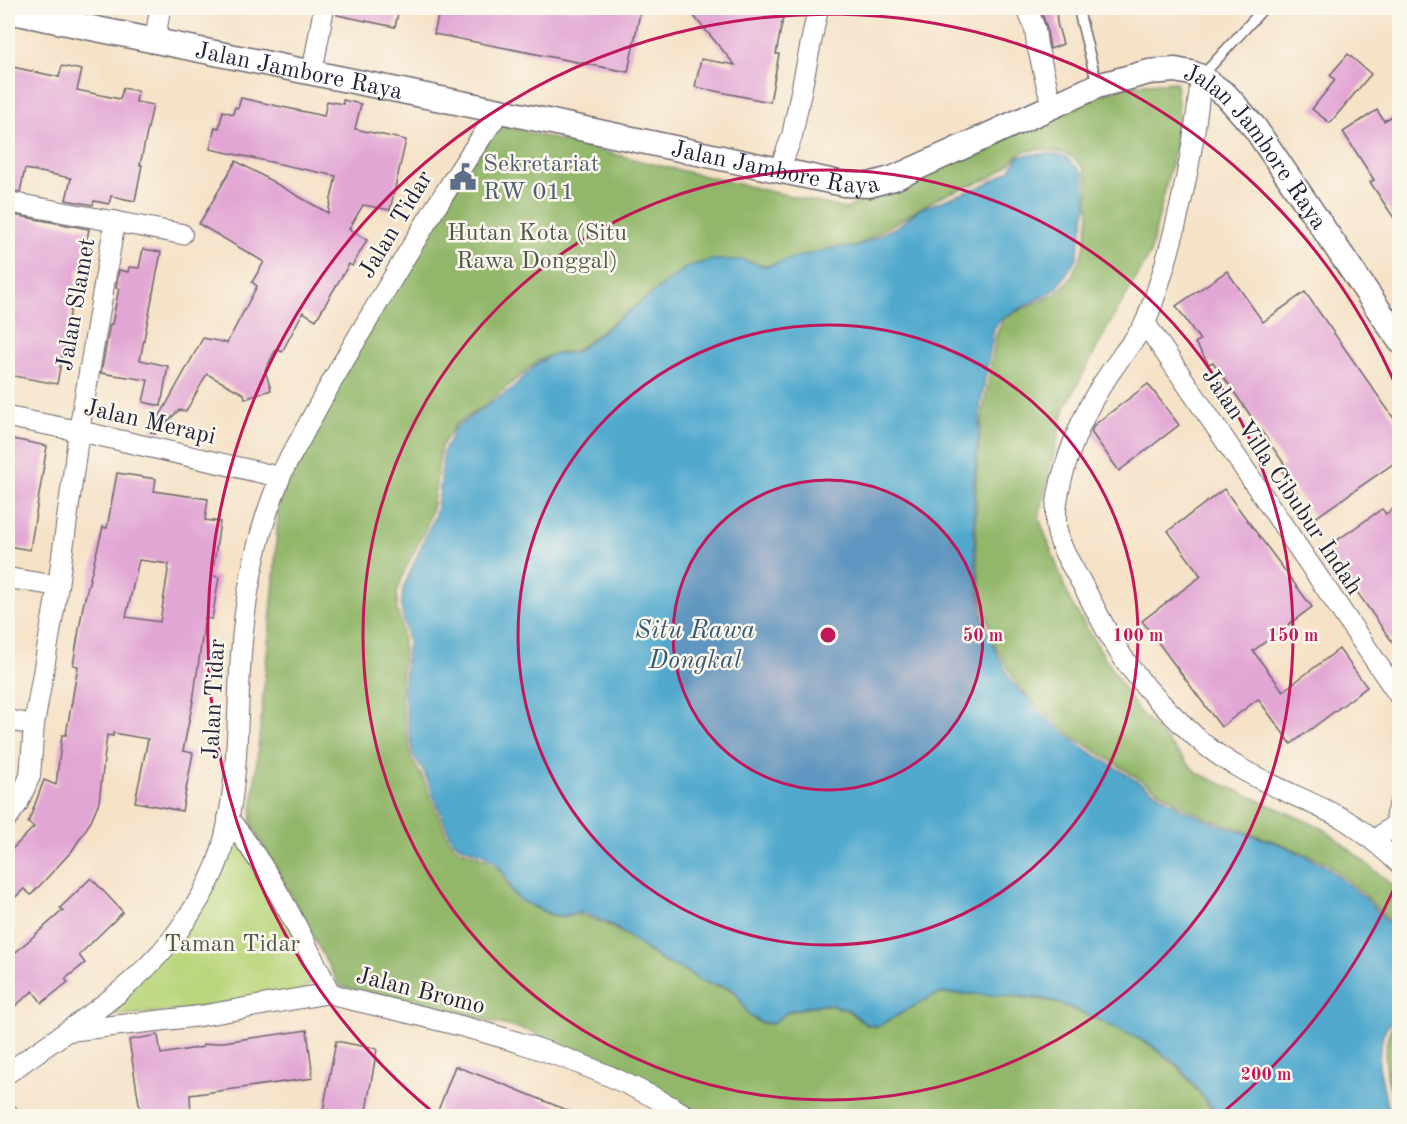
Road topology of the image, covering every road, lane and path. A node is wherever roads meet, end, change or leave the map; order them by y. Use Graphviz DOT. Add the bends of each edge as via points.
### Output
graph roads {
  1 [pos="160,8"];
  2 [pos="324,8"];
  3 [pos="818,8"];
  4 [pos="1027,8"];
  5 [pos="1078,8"];
  6 [pos="1264,8"];
  7 [pos="8,11"];
  8 [pos="154,42"];
  9 [pos="312,73"];
  10 [pos="1201,77"];
  11 [pos="1097,86"];
  12 [pos="1048,108"];
  13 [pos="500,111"];
  14 [pos="779,171"];
  15 [pos="8,202"];
  16 [pos="114,221"];
  17 [pos="182,234"];
  18 [pos="1145,323"];
  19 [pos="1400,341"];
  20 [pos="8,417"];
  21 [pos="79,431"];
  22 [pos="280,477"];
  23 [pos="8,578"];
  24 [pos="58,586"];
  25 [pos="1400,697"];
  26 [pos="8,720"];
  27 [pos="34,725"];
  28 [pos="8,817"];
  29 [pos="228,818"];
  30 [pos="1399,818"];
  31 [pos="1374,841"];
  32 [pos="1399,863"];
  33 [pos="330,993"];
  34 [pos="69,1031"];
  35 [pos="8,1073"];
  36 [pos="687,1116"];
  1 -- 8 [label="street"];
  2 -- 9 [label="street"];
  3 -- 14 [label="street" via="792,136"];
  4 -- 12 [label="street" via="1035,29"];
  5 -- 11 [label="lane"];
  6 -- 10 [label="lane"];
  7 -- 8 [label="street, Jalan Jambore Raya"];
  8 -- 9 [label="street, Jalan Jambore Raya"];
  9 -- 13 [label="street, Jalan Jambore Raya"];
  10 -- 11 [label="street, Jalan Jambore Raya" via="1163,71"];
  10 -- 18 [label="street" via="1181,197"];
  10 -- 19 [label="street, Jalan Jambore Raya" via="1226,95 1255,128"];
  11 -- 12 [label="street, Jalan Jambore Raya"];
  12 -- 14 [label="street, Jalan Jambore Raya" via="881,183 844,184"];
  13 -- 14 [label="street, Jalan Jambore Raya"];
  13 -- 22 [label="street, Jalan Tidar" via="413,243"];
  15 -- 16 [label="street"];
  16 -- 17 [label="street"];
  16 -- 21 [label="street, Jalan Slamet"];
  18 -- 25 [label="street, Jalan Villa Cibubur Indah"];
  18 -- 31 [label="street" via="1100,387 1073,447 1056,510 1059,538 1068,559 1123,658 1182,724 1220,757 1345,820"];
  20 -- 21 [label="street, Jalan Merapi"];
  21 -- 22 [label="street, Jalan Merapi"];
  21 -- 24 [label="street, Jalan Slamet"];
  22 -- 29 [label="street, Jalan Tidar" via="257,549 247,598"];
  23 -- 24 [label="street"];
  24 -- 27 [label="street, Jalan Slamet"];
  26 -- 27 [label="street"];
  27 -- 28 [label="street, Jalan Slamet" via="30,776"];
  29 -- 33 [label="street, Jalan Bromo" via="285,904"];
  29 -- 34 [label="street, Jalan Tidar" via="219,856 202,892 172,938 113,998"];
  30 -- 31 [label="street"];
  31 -- 32 [label="street"];
  33 -- 34 [label="street" via="200,1016"];
  33 -- 36 [label="street, Jalan Bromo" via="515,1040 576,1062"];
  34 -- 35 [label="street, Jalan Tidar"];
}
